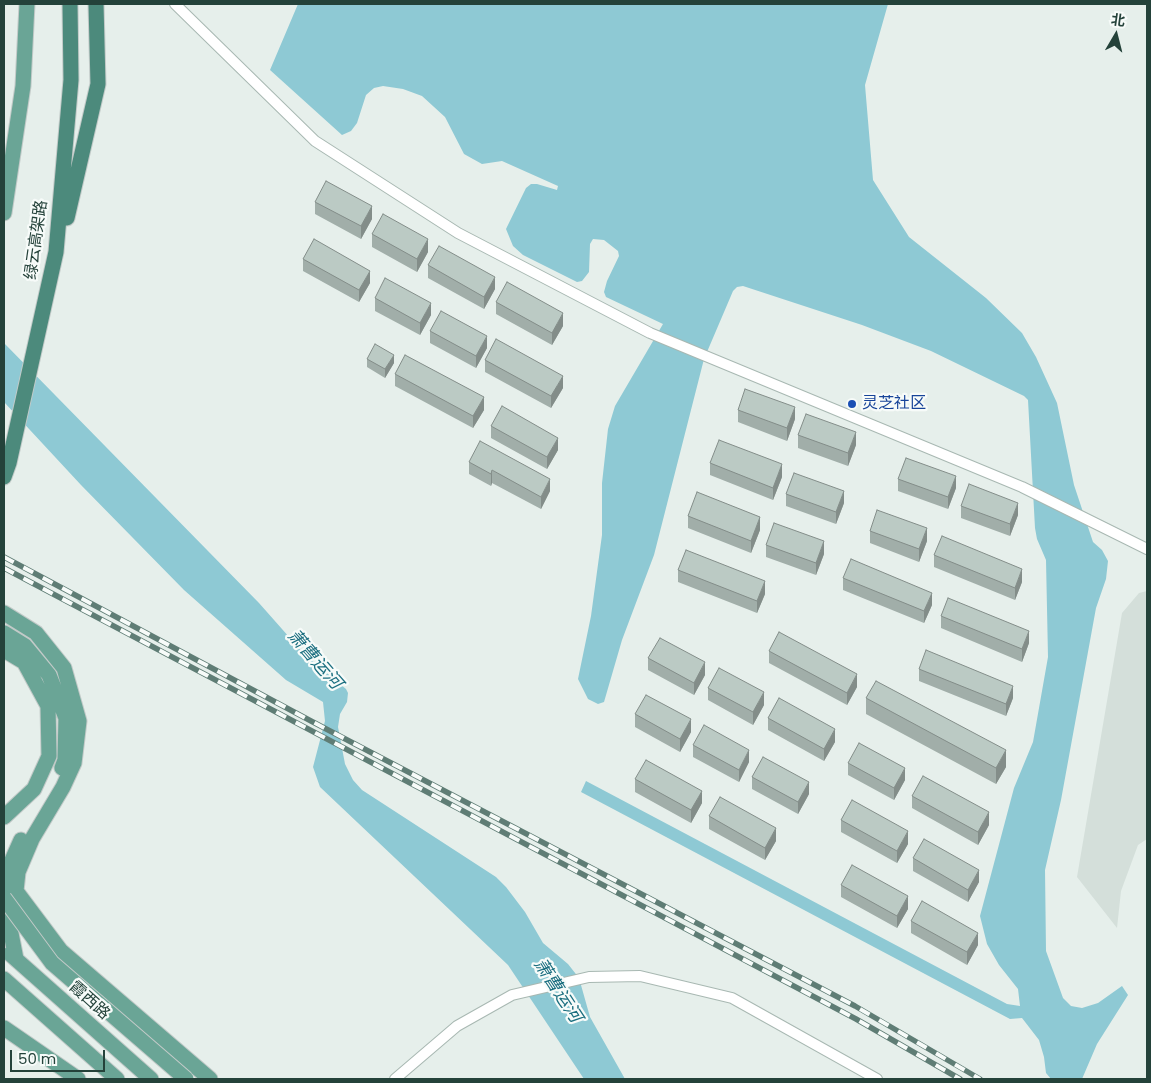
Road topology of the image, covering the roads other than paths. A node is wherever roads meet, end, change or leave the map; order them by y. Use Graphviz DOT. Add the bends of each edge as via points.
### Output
graph roads {
  1 [pos="27,4"];
  2 [pos="70,4"];
  3 [pos="96,4"];
  4 [pos="175,4"];
  5 [pos="4,213"];
  6 [pos="6,470"];
  7 [pos="1147,549"];
  8 [pos="4,613"];
  9 [pos="4,633"];
  10 [pos="4,650"];
  11 [pos="4,817"];
  12 [pos="4,898"];
  13 [pos="4,948"];
  14 [pos="16,959"];
  15 [pos="4,979"];
  16 [pos="4,989"];
  17 [pos="34,1006"];
  18 [pos="4,1028"];
  19 [pos="78,1079"];
  20 [pos="117,1079"];
  21 [pos="150,1079"];
  22 [pos="186,1079"];
  23 [pos="210,1079"];
  24 [pos="394,1079"];
  25 [pos="877,1079"];
  1 -- 5 [label="main road" via="23,86"];
  2 -- 6 [label="highway, 绿云高架路" via="71,80 56,252"];
  3 -- 6 [label="highway" via="98,84"];
  4 -- 7 [label="street" via="315,141 458,233 650,333 1022,487"];
  8 -- 23 [label="main road" via="36,632 64,668 79,721 74,763 32,839 18,872 16,891 61,951"];
  9 -- 14 [label="main road" via="25,646 49,675 66,718 65,760 56,786 23,835 8,869 8,923"];
  10 -- 11 [label="main road" via="24,662 48,706 49,756 34,789"];
  12 -- 22 [label="main road, bridge" via="52,963"];
  13 -- 14 [label="main road, 霞西路"];
  14 -- 21 [label="main road, 霞西路"];
  15 -- 17 [label="main road"];
  16 -- 17 [label="main road"];
  17 -- 20 [label="main road"];
  18 -- 19 [label="main road"];
  24 -- 25 [label="street" via="456,1026 512,995 589,976 640,976 732,998"];
}
